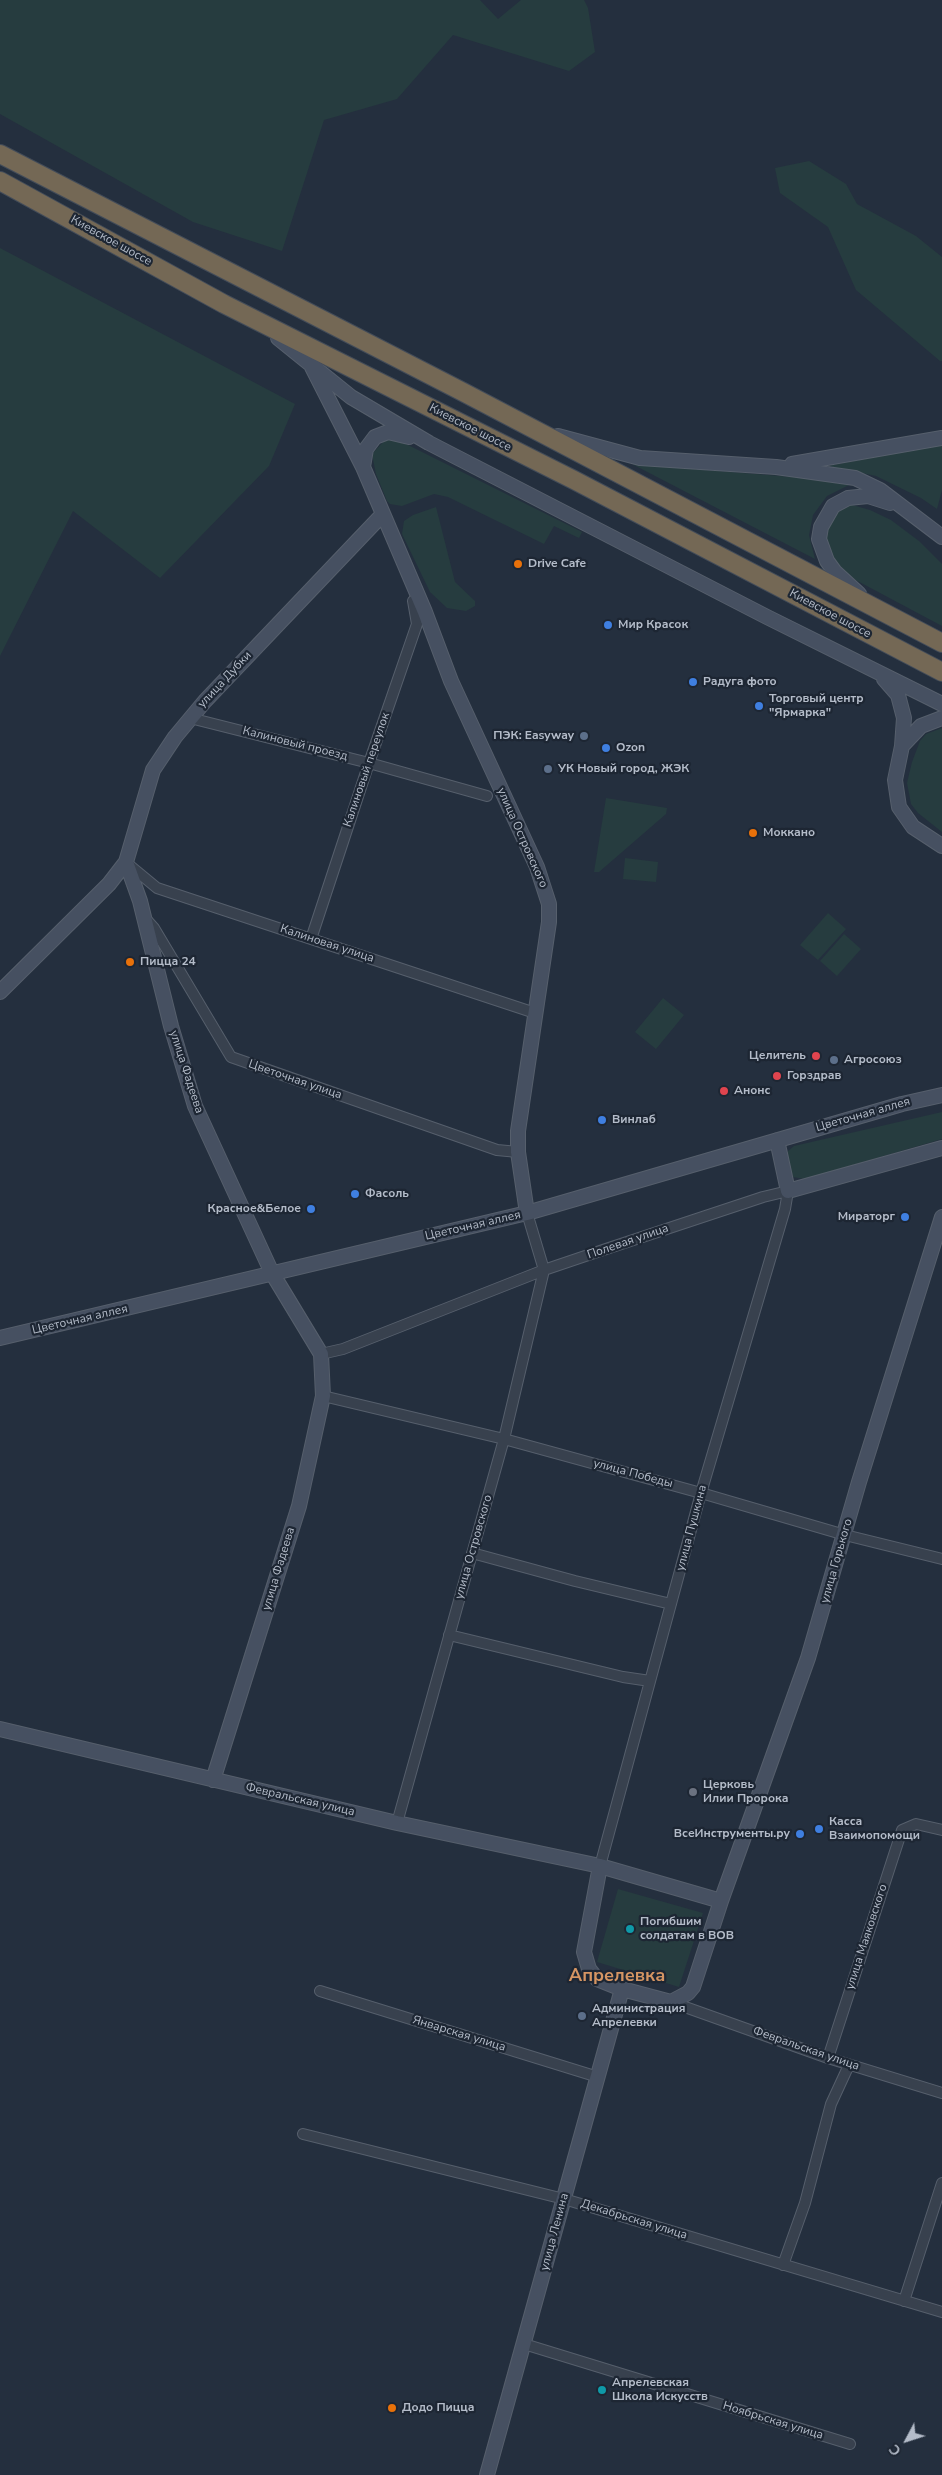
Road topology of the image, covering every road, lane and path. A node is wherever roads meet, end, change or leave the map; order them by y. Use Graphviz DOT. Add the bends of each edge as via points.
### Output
graph roads {
  1 [pos="0,154"];
  2 [pos="0,181"];
  3 [pos="224,304"];
  4 [pos="312,366"];
  5 [pos="530,429"];
  6 [pos="942,438"];
  7 [pos="429,444"];
  8 [pos="363,467"];
  9 [pos="776,467"];
  10 [pos="905,508"];
  11 [pos="382,514"];
  12 [pos="942,537"];
  13 [pos="413,601"];
  14 [pos="882,610"];
  15 [pos="942,643"];
  16 [pos="942,672"];
  17 [pos="880,674"];
  18 [pos="942,704"];
  19 [pos="190,718"];
  20 [pos="942,718"];
  21 [pos="902,746"];
  22 [pos="369,763"];
  23 [pos="487,796"];
  24 [pos="942,846"];
  25 [pos="126,862"];
  26 [pos="143,915"];
  27 [pos="311,939"];
  28 [pos="0,992"];
  29 [pos="535,1013"];
  30 [pos="942,1095"];
  31 [pos="777,1140"];
  32 [pos="942,1148"];
  33 [pos="518,1152"];
  34 [pos="788,1191"];
  35 [pos="527,1213"];
  36 [pos="942,1217"];
  37 [pos="544,1270"];
  38 [pos="272,1273"];
  39 [pos="0,1338"];
  40 [pos="321,1354"];
  41 [pos="322,1396"];
  42 [pos="504,1439"];
  43 [pos="701,1493"];
  44 [pos="845,1535"];
  45 [pos="472,1553"];
  46 [pos="942,1559"];
  47 [pos="671,1604"];
  48 [pos="450,1635"];
  49 [pos="650,1681"];
  50 [pos="0,1729"];
  51 [pos="213,1780"];
  52 [pos="397,1823"];
  53 [pos="942,1830"];
  54 [pos="600,1866"];
  55 [pos="721,1901"];
  56 [pos="622,1989"];
  57 [pos="320,1991"];
  58 [pos="671,2002"];
  59 [pos="828,2058"];
  60 [pos="849,2064"];
  61 [pos="598,2077"];
  62 [pos="942,2093"];
  63 [pos="303,2134"];
  64 [pos="942,2183"];
  65 [pos="564,2199"];
  66 [pos="783,2265"];
  67 [pos="904,2301"];
  68 [pos="942,2312"];
  69 [pos="524,2344"];
  70 [pos="850,2444"];
  71 [pos="487,2475"];
  1 -- 5 [label="highway, Киевское шоссе"];
  2 -- 3 [label="highway, Киевское шоссе"];
  3 -- 4 [label="street" via="289,345"];
  3 -- 16 [label="highway, Киевское шоссе" via="574,480"];
  4 -- 7 [label="street" via="351,397"];
  4 -- 8 [label="street"];
  5 -- 9 [label="street" via="640,458"];
  5 -- 14 [label="highway, Киевское шоссе"];
  6 -- 9 [label="street"];
  7 -- 8 [label="street" via="394,432 380,434 370,441"];
  7 -- 17 [label="street"];
  8 -- 11 [label="street"];
  9 -- 10 [label="street" via="856,478"];
  10 -- 12 [label="street"];
  10 -- 14 [label="street" via="868,496 855,496 834,506 821,527 819,539 835,572"];
  11 -- 19 [label="street, улица Дубки"];
  11 -- 29 [label="street, улица Островского" via="451,681 536,867 549,904 550,922"];
  13 -- 22 [label="street, Калиновый переулок" via="417,624"];
  14 -- 15 [label="highway, Киевское шоссе"];
  17 -- 18 [label="street"];
  17 -- 21 [label="street" via="894,689 902,706"];
  19 -- 22 [label="street, Калиновый проезд"];
  19 -- 25 [label="street, улица Дубки" via="154,770"];
  20 -- 21 [label="street" via="921,726"];
  21 -- 24 [label="street" via="895,780 898,807 913,827"];
  22 -- 23 [label="street, Калиновый проезд"];
  22 -- 27 [label="street, Калиновый переулок"];
  25 -- 26 [label="street, улица Фадеева"];
  25 -- 27 [label="street, Калиновая улица" via="157,888"];
  25 -- 28 [label="street, улица Дубки" via="109,884"];
  26 -- 33 [label="street, Цветочная улица" via="154,928 231,1057 497,1150"];
  26 -- 38 [label="street, улица Фадеева" via="195,1106"];
  27 -- 29 [label="street, Калиновая улица"];
  29 -- 33 [label="street, улица Островского" via="520,1104"];
  30 -- 31 [label="street, Цветочная аллея"];
  31 -- 34 [label="street"];
  31 -- 35 [label="street, Цветочная аллея"];
  32 -- 34 [label="street, Полевая улица"];
  33 -- 35 [label="street, улица Островского"];
  34 -- 37 [label="street, Полевая улица"];
  34 -- 43 [label="street, улица Пушкина"];
  35 -- 37 [label="street"];
  35 -- 38 [label="street, Цветочная аллея"];
  36 -- 44 [label="street, улица Горького"];
  37 -- 40 [label="street, Полевая улица" via="344,1349"];
  37 -- 42 [label="street, улица Островского"];
  38 -- 39 [label="street, Цветочная аллея"];
  38 -- 40 [label="street, улица Фадеева"];
  40 -- 41 [label="street, улица Фадеева"];
  41 -- 42 [label="street, улица Победы"];
  41 -- 51 [label="street, улица Фадеева" via="299,1506"];
  42 -- 43 [label="street, улица Победы"];
  42 -- 45 [label="street, улица Островского"];
  43 -- 44 [label="street, улица Победы"];
  43 -- 47 [label="street, улица Пушкина"];
  44 -- 46 [label="street, улица Победы"];
  44 -- 55 [label="street, улица Горького" via="805,1666"];
  45 -- 47 [label="street"];
  45 -- 48 [label="street, улица Островского"];
  47 -- 49 [label="street, улица Пушкина"];
  48 -- 49 [label="street"];
  48 -- 52 [label="street, улица Островского"];
  49 -- 54 [label="street, улица Пушкина"];
  50 -- 51 [label="street, Февральская улица"];
  51 -- 52 [label="street, Февральская улица"];
  52 -- 54 [label="street, Февральская улица"];
  53 -- 59 [label="street, улица Маяковского" via="916,1824 902,1830"];
  54 -- 55 [label="street, Февральская улица"];
  54 -- 56 [label="street" via="584,1952 589,1969 597,1979"];
  55 -- 58 [label="street, улица Горького" via="693,1987"];
  56 -- 58 [label="street"];
  56 -- 61 [label="street, улица Ленина"];
  57 -- 61 [label="street, Январская улица"];
  58 -- 59 [label="street, Февральская улица"];
  59 -- 60 [label="street, Февральская улица"];
  60 -- 62 [label="street, Февральская улица"];
  60 -- 66 [label="street" via="831,2104 805,2203"];
  61 -- 65 [label="street, улица Ленина"];
  63 -- 65 [label="street, Декабрьская улица"];
  64 -- 67 [label="street"];
  65 -- 66 [label="street, Декабрьская улица"];
  65 -- 69 [label="street, улица Ленина"];
  66 -- 67 [label="street, Декабрьская улица"];
  67 -- 68 [label="street, Декабрьская улица"];
  69 -- 70 [label="street, Ноябрьская улица"];
  69 -- 71 [label="street, улица Ленина"];
}
